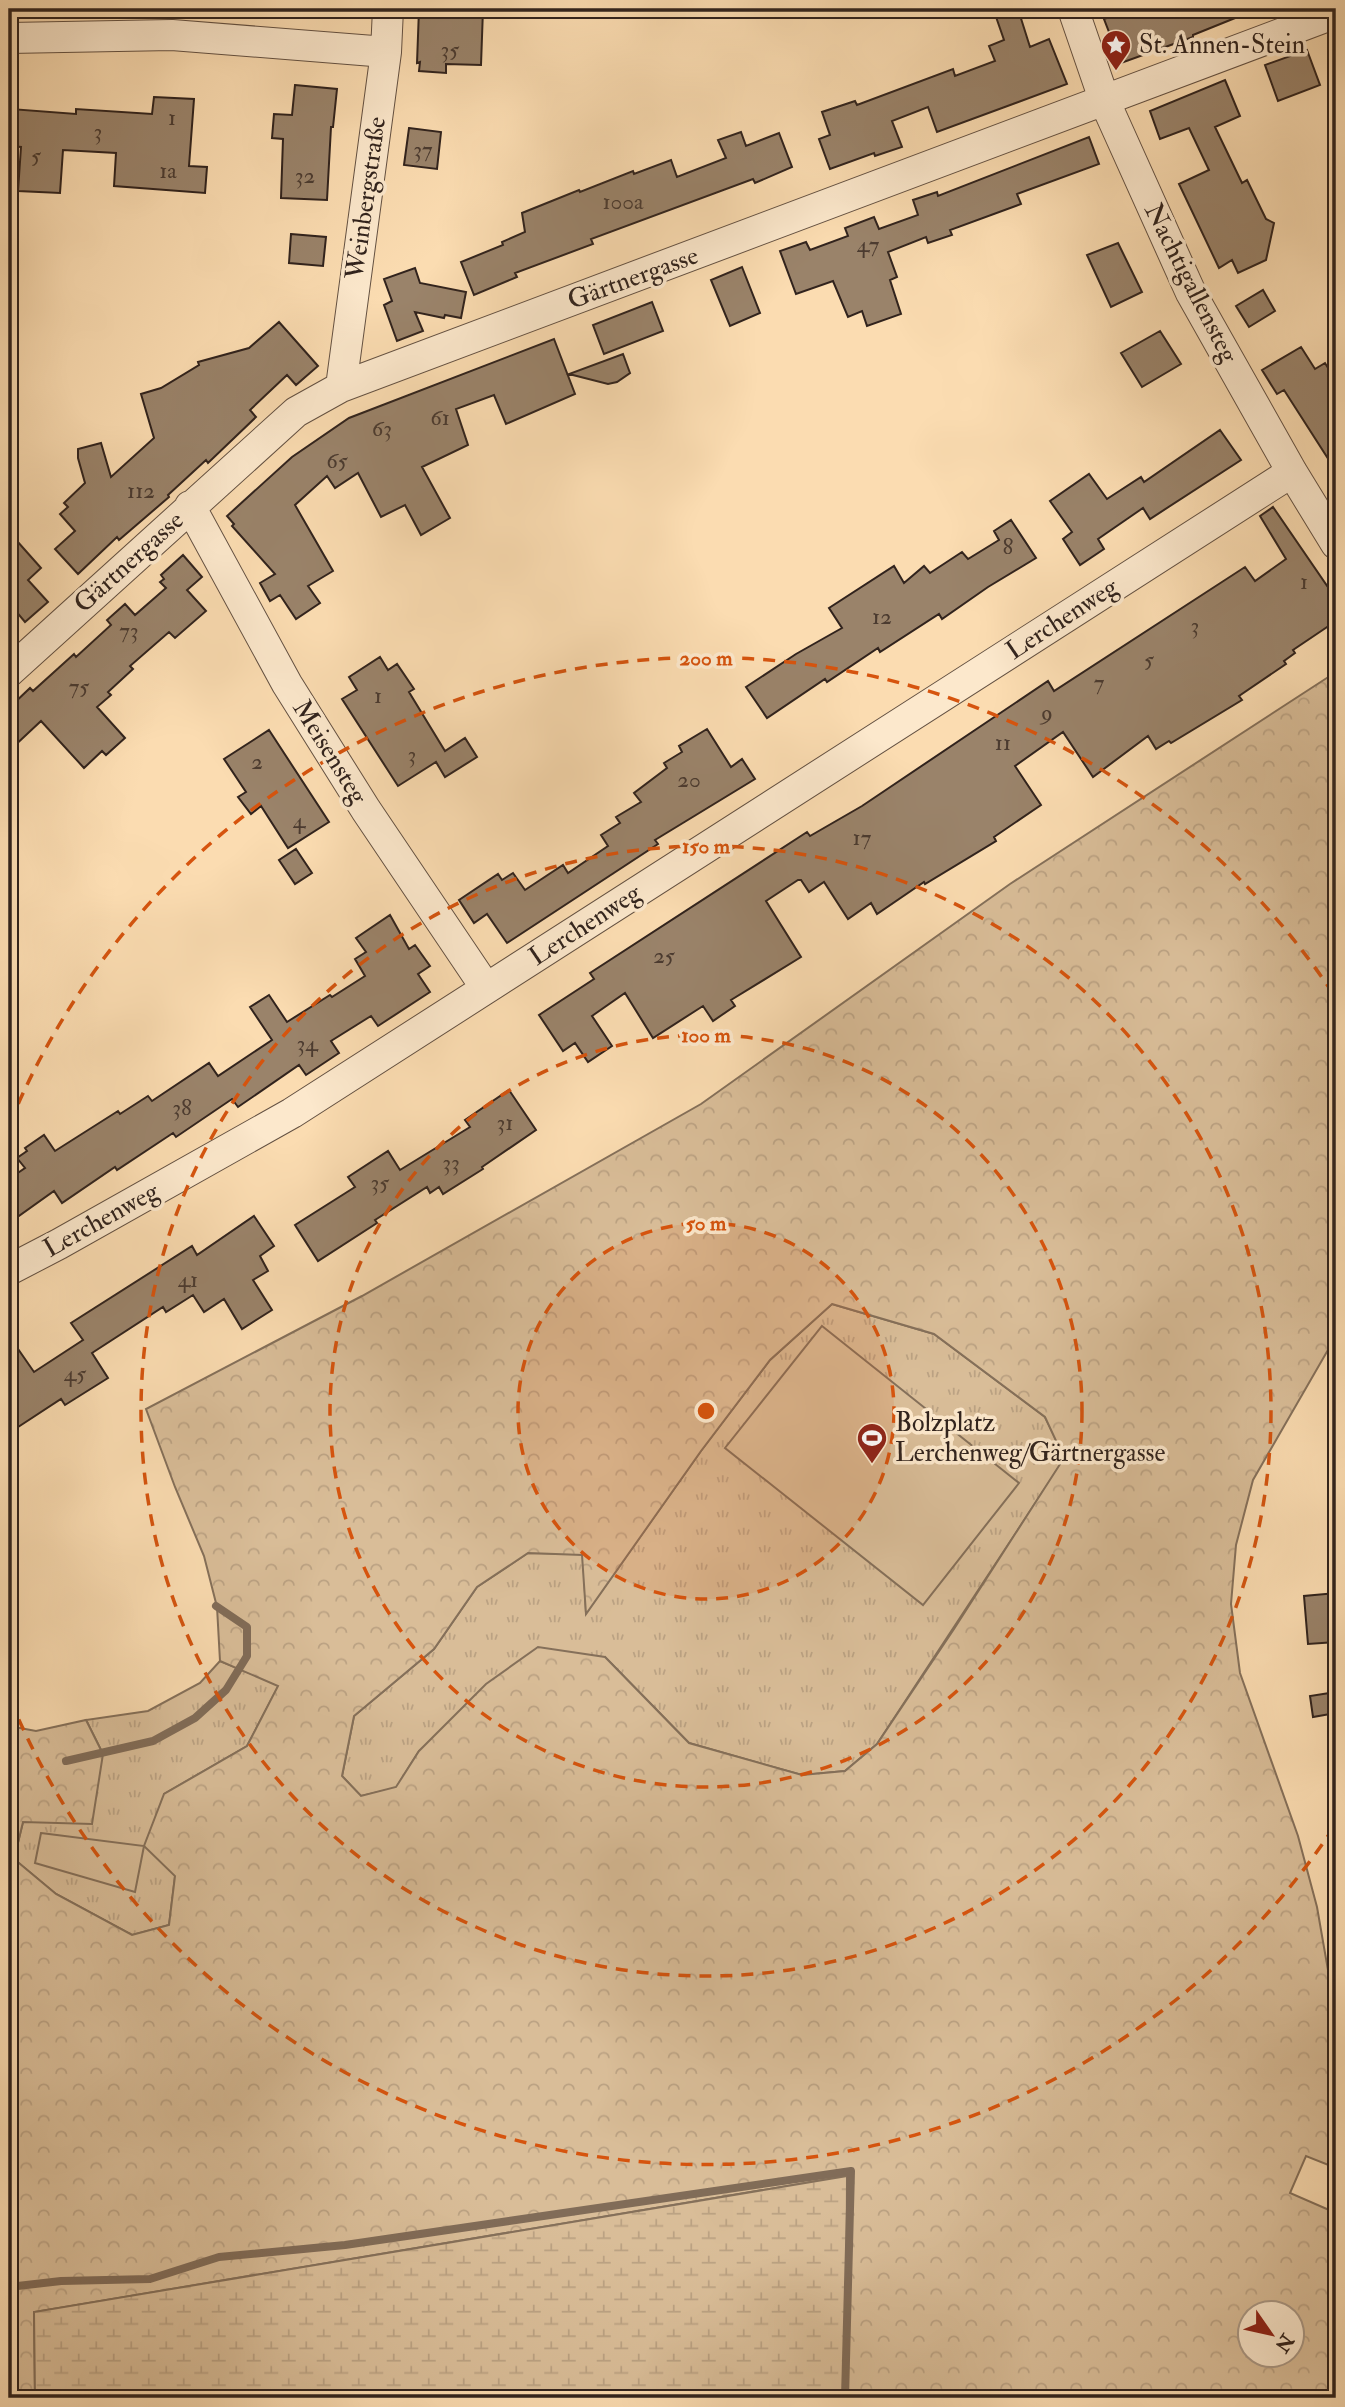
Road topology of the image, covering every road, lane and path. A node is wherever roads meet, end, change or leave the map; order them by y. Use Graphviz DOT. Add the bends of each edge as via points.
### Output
graph roads {
  1 [pos="388,9"];
  2 [pos="1073,9"];
  3 [pos="1336,13"];
  4 [pos="9,38"];
  5 [pos="386,52"];
  6 [pos="1105,102"];
  7 [pos="341,387"];
  8 [pos="1292,472"];
  9 [pos="190,506"];
  10 [pos="1336,544"];
  11 [pos="9,672"];
  12 [pos="486,988"];
  13 [pos="9,1270"];
  1 -- 5 [label="street, Weinbergstraße"];
  2 -- 6 [label="street, Nachtigallensteg"];
  3 -- 6 [label="street, Gärtnergasse"];
  4 -- 5 [label="street" via="172,35"];
  5 -- 7 [label="street, Weinbergstraße"];
  6 -- 7 [label="street, Gärtnergasse"];
  6 -- 8 [label="street, Nachtigallensteg" via="1191,293"];
  7 -- 9 [label="street, Gärtnergasse" via="296,412"];
  8 -- 10 [label="street, Nachtigallensteg"];
  8 -- 12 [label="street, Lerchenweg"];
  9 -- 11 [label="street, Gärtnergasse"];
  9 -- 12 [label="street, Meisensteg" via="287,684"];
  12 -- 13 [label="street, Lerchenweg" via="292,1112"];
}
